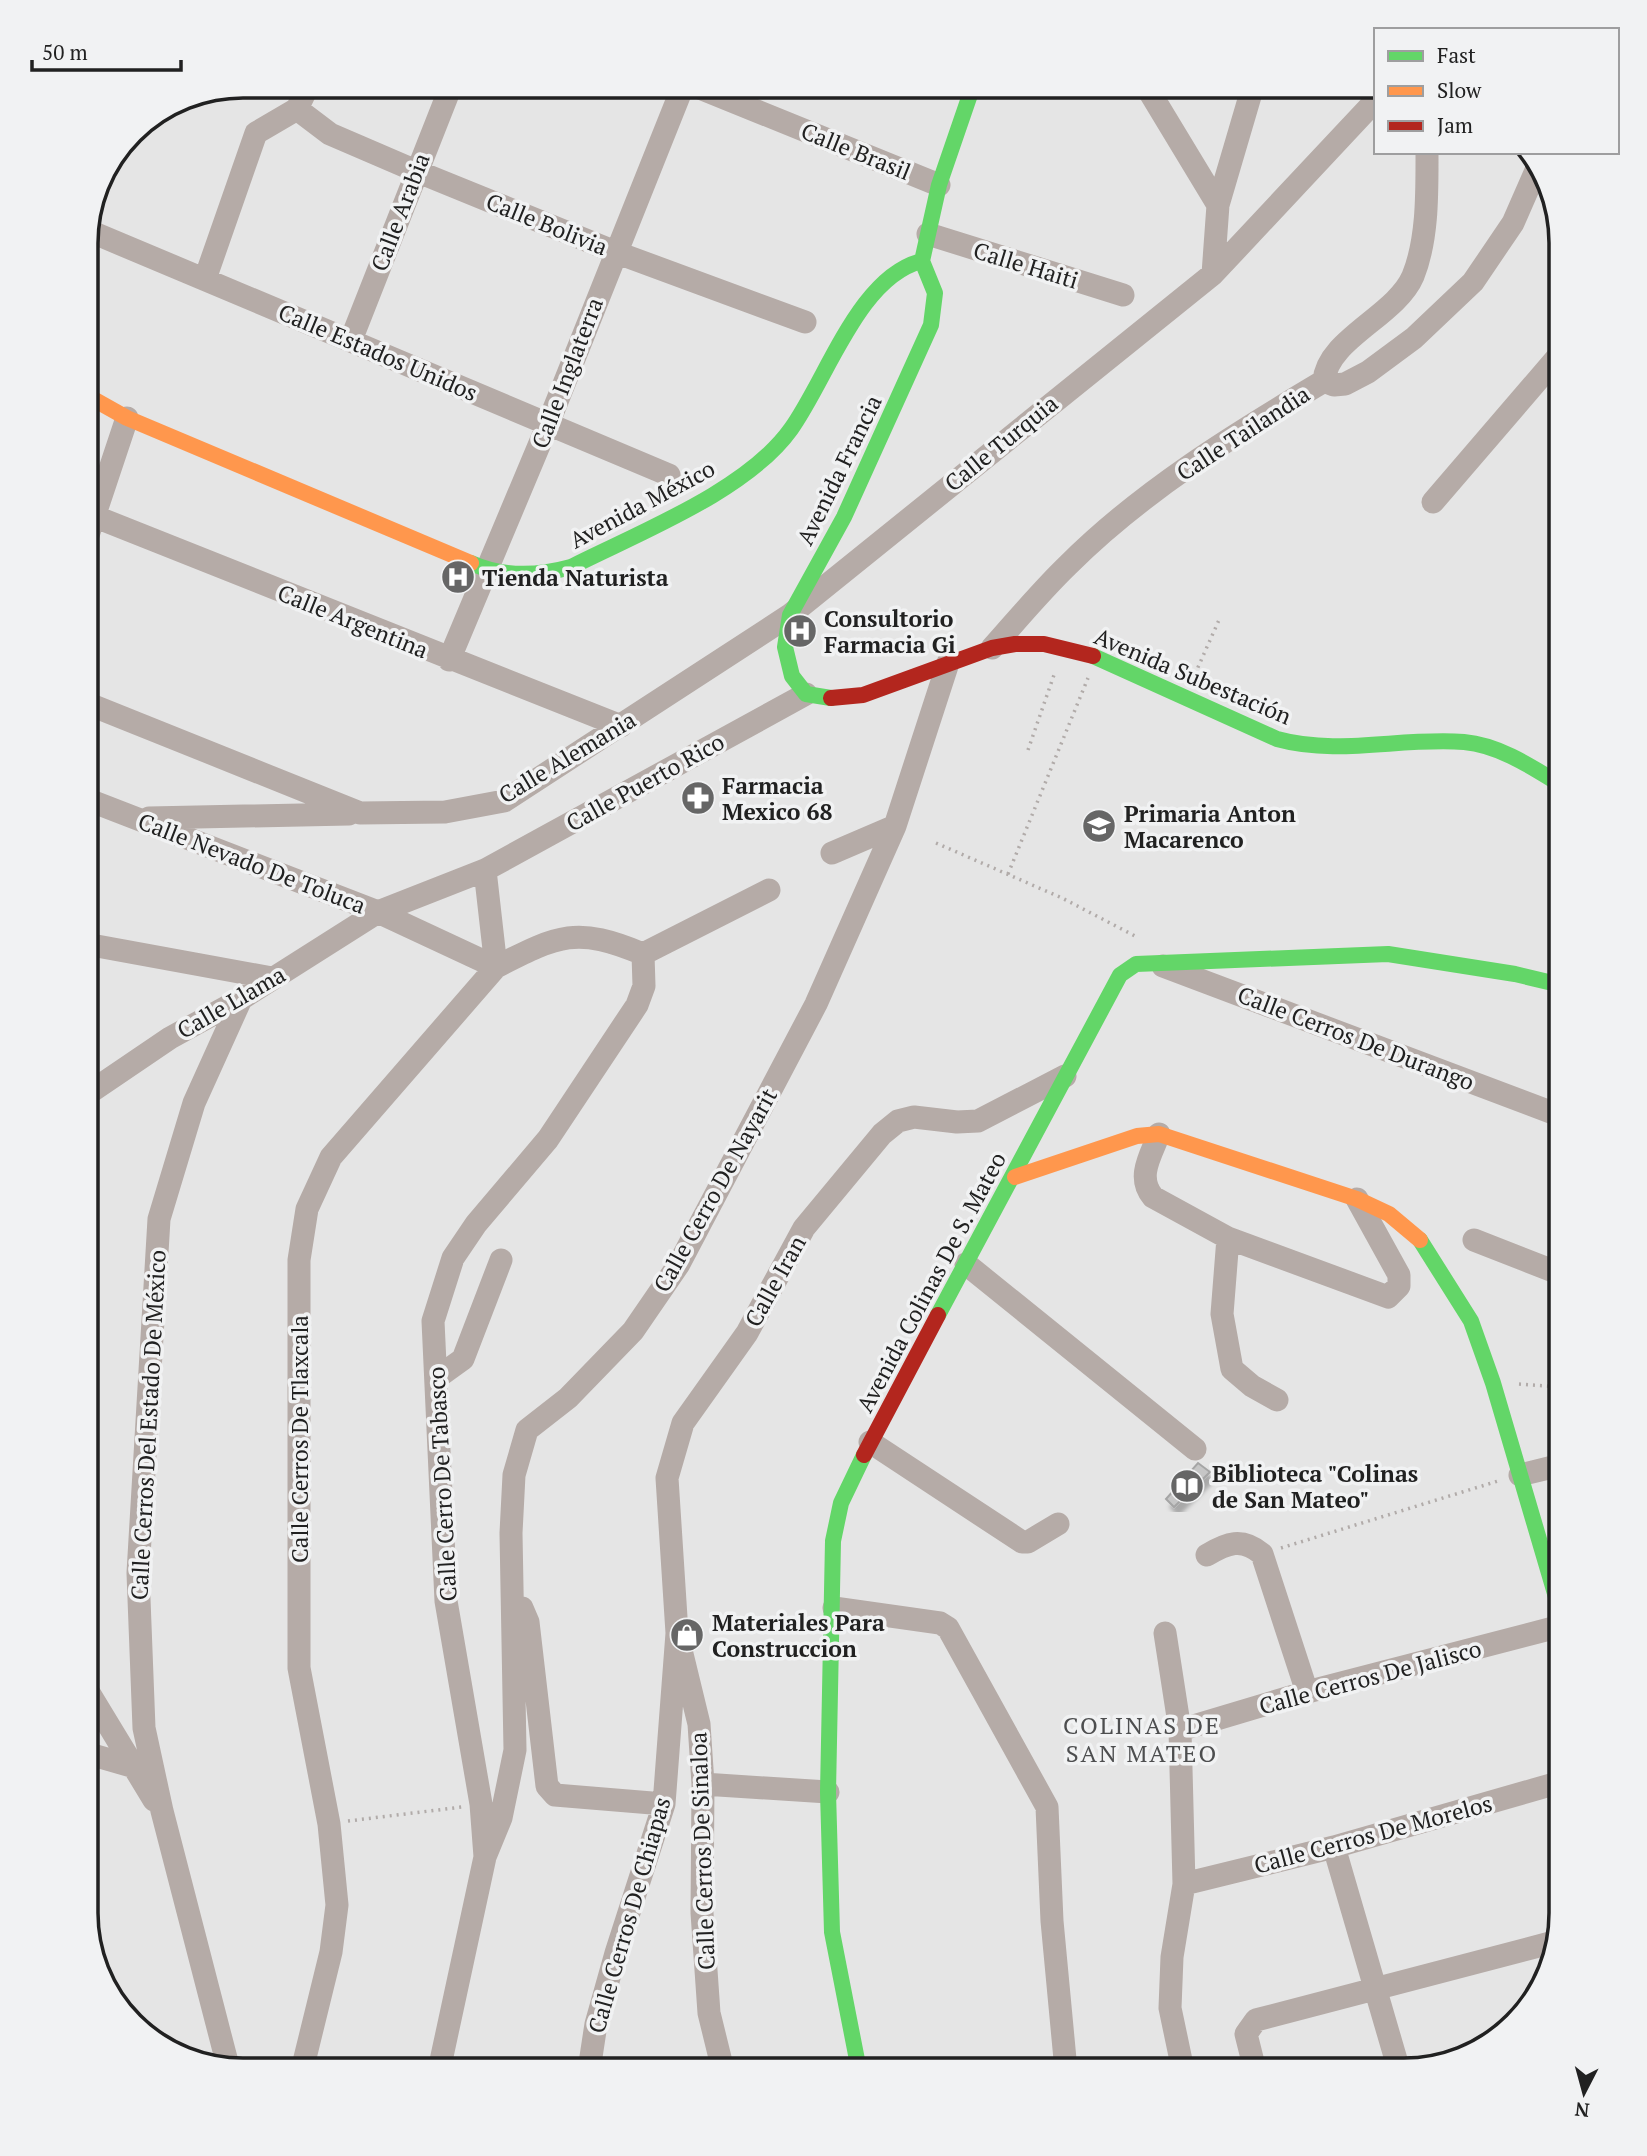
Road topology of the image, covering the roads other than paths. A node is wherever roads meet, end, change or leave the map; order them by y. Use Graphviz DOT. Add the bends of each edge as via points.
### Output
graph roads {
  1 [pos="302,98"];
  2 [pos="447,98"];
  3 [pos="678,98"];
  4 [pos="725,98"];
  5 [pos="969,98"];
  6 [pos="1153,98"];
  7 [pos="1249,98"];
  8 [pos="1374,102"];
  9 [pos="297,108"];
  10 [pos="1427,154"];
  11 [pos="416,171"];
  12 [pos="1533,177"];
  13 [pos="939,185"];
  14 [pos="1218,205"];
  15 [pos="928,234"];
  16 [pos="98,235"];
  17 [pos="615,252"];
  18 [pos="922,261"];
  19 [pos="1213,274"];
  20 [pos="205,279"];
  21 [pos="1123,295"];
  22 [pos="805,322"];
  23 [pos="351,340"];
  24 [pos="1549,367"];
  25 [pos="1324,381"];
  26 [pos="98,402"];
  27 [pos="127,418"];
  28 [pos="548,424"];
  29 [pos="669,475"];
  30 [pos="98,496"];
  31 [pos="1433,502"];
  32 [pos="98,518"];
  33 [pos="487,570"];
  34 [pos="790,615"];
  35 [pos="992,648"];
  36 [pos="449,660"];
  37 [pos="948,663"];
  38 [pos="806,694"];
  39 [pos="98,708"];
  40 [pos="621,726"];
  41 [pos="1549,778"];
  42 [pos="98,804"];
  43 [pos="360,813"];
  44 [pos="136,818"];
  45 [pos="895,826"];
  46 [pos="832,853"];
  47 [pos="485,870"];
  48 [pos="769,890"];
  49 [pos="378,912"];
  50 [pos="98,946"];
  51 [pos="1147,950"];
  52 [pos="643,954"];
  53 [pos="496,967"];
  54 [pos="272,978"];
  55 [pos="1549,982"];
  56 [pos="241,999"];
  57 [pos="1065,1076"];
  58 [pos="98,1087"];
  59 [pos="1549,1111"];
  60 [pos="1159,1134"];
  61 [pos="1015,1177"];
  62 [pos="1357,1199"];
  63 [pos="1227,1238"];
  64 [pos="1474,1240"];
  65 [pos="501,1260"];
  66 [pos="966,1264"];
  67 [pos="1549,1269"];
  68 [pos="438,1377"];
  69 [pos="1277,1400"];
  70 [pos="870,1442"];
  71 [pos="1195,1449"];
  72 [pos="1549,1468"];
  73 [pos="1520,1475"];
  74 [pos="1058,1524"];
  75 [pos="1207,1555"];
  76 [pos="1549,1573"];
  77 [pos="513,1582"];
  78 [pos="834,1608"];
  79 [pos="1549,1629"];
  80 [pos="677,1633"];
  81 [pos="1165,1633"];
  82 [pos="1307,1692"];
  83 [pos="98,1709"];
  84 [pos="1180,1730"];
  85 [pos="98,1756"];
  86 [pos="131,1766"];
  87 [pos="703,1784"];
  88 [pos="1549,1785"];
  89 [pos="828,1792"];
  90 [pos="664,1804"];
  91 [pos="162,1811"];
  92 [pos="1334,1847"];
  93 [pos="485,1857"];
  94 [pos="1184,1884"];
  95 [pos="1545,1944"];
  96 [pos="1376,1991"];
  97 [pos="226,2057"];
  98 [pos="305,2058"];
  99 [pos="442,2058"];
  100 [pos="591,2058"];
  101 [pos="720,2058"];
  102 [pos="857,2058"];
  103 [pos="1065,2058"];
  104 [pos="1180,2058"];
  105 [pos="1252,2058"];
  106 [pos="1396,2058"];
  1 -- 9 [label="street"];
  2 -- 11 [label="street, Calle Arabia"];
  3 -- 17 [label="street, Calle Inglaterra"];
  4 -- 13 [label="street, Calle Brasil"];
  5 -- 13 [label="street"];
  6 -- 14 [label="street"];
  7 -- 14 [label="street"];
  8 -- 19 [label="street, Calle Turquia"];
  9 -- 11 [label="street, Calle Bolivia" via="330,134"];
  9 -- 20 [label="street" via="256,133"];
  10 -- 25 [label="street" via="1427,195 1413,277 1397,300 1328,362"];
  11 -- 17 [label="street, Calle Bolivia"];
  11 -- 23 [label="street, Calle Arabia"];
  12 -- 25 [label="street, Calle Tailandia" via="1513,223 1473,282 1414,338 1368,372 1345,384"];
  13 -- 15 [label="street"];
  14 -- 19 [label="street"];
  15 -- 18 [label="street"];
  15 -- 21 [label="street, Calle Haiti"];
  16 -- 20 [label="street, Calle Estados Unidos"];
  17 -- 22 [label="street, Calle Bolivia"];
  17 -- 28 [label="street, Calle Inglaterra"];
  18 -- 33 [label="street, Avenida México" via="902,265 885,276 791,430 744,475 571,567 527,575"];
  18 -- 34 [label="street, Avenida Francia" via="935,293 931,325 844,517"];
  19 -- 34 [label="street, Calle Turquia"];
  20 -- 23 [label="street, Calle Estados Unidos"];
  23 -- 28 [label="street, Calle Estados Unidos"];
  24 -- 31 [label="street"];
  25 -- 35 [label="street, Calle Tailandia" via="1149,495 1069,564"];
  26 -- 27 [label="street, Avenida México"];
  27 -- 30 [label="street"];
  27 -- 33 [label="street, Avenida México"];
  28 -- 29 [label="street, Calle Estados Unidos"];
  28 -- 33 [label="street, Calle Inglaterra"];
  32 -- 36 [label="street, Calle Argentina"];
  33 -- 36 [label="street, Calle Inglaterra"];
  34 -- 38 [label="street, Avenida Francia" via="785,647 792,676"];
  34 -- 40 [label="street, Calle Alemania"];
  35 -- 37 [label="street, Avenida Subestación"];
  35 -- 41 [label="street, Avenida Subestación" via="1015,643 1064,647 1097,657 1303,746 1463,742 1513,755"];
  36 -- 40 [label="street, Calle Argentina"];
  37 -- 38 [label="street, Avenida Subestación" via="863,695 836,699"];
  37 -- 45 [label="street"];
  38 -- 47 [label="street, Calle Puerto Rico"];
  39 -- 43 [label="street, Calle Alemania"];
  40 -- 43 [label="street, Calle Alemania" via="504,801 445,812"];
  42 -- 44 [label="street, Calle Nevado De Toluca"];
  43 -- 44 [label="street"];
  44 -- 49 [label="street, Calle Nevado De Toluca"];
  45 -- 46 [label="street"];
  45 -- 77 [label="street, Calle Cerro De Nayarit" via="816,1004 679,1264 633,1331 568,1398 527,1430 514,1475"];
  47 -- 49 [label="street"];
  47 -- 53 [label="street"];
  48 -- 52 [label="street"];
  49 -- 53 [label="street, Calle Nevado De Toluca"];
  49 -- 54 [label="street, Calle Llama"];
  50 -- 54 [label="street"];
  51 -- 55 [label="street, Avenida Colinas De S. Mateo" via="1388,954"];
  51 -- 57 [label="street, Avenida Colinas De S. Mateo" via="1120,975"];
  51 -- 59 [label="street, Calle Cerros De Durango"];
  52 -- 53 [label="street" via="605,938 572,937 538,946"];
  52 -- 68 [label="street, Calle Cerro De Tabasco" via="644,986 637,1005 548,1139 453,1258 433,1321"];
  53 -- 98 [label="street, Calle Cerros De Tlaxcala" via="331,1157 307,1209 299,1260 299,1668 329,1824 337,1905 331,1952"];
  54 -- 56 [label="street, Calle Llama"];
  56 -- 58 [label="street, Calle Llama" via="170,1038"];
  56 -- 91 [label="street, Calle Cerros Del Estado De México" via="194,1103 159,1219 138,1573 144,1728"];
  57 -- 61 [label="street, Avenida Colinas De S. Mateo"];
  57 -- 80 [label="street, Calle Iran" via="978,1121 914,1117 898,1121 804,1228 747,1333 683,1423 671,1455 667,1478"];
  60 -- 61 [label="street" via="1137,1136"];
  60 -- 62 [label="street"];
  60 -- 63 [label="street" via="1143,1175 1145,1188 1153,1197"];
  61 -- 66 [label="street, Avenida Colinas De S. Mateo"];
  62 -- 63 [label="street" via="1399,1275 1399,1286 1388,1297"];
  62 -- 73 [label="street" via="1390,1214 1419,1238 1471,1321"];
  63 -- 69 [label="street" via="1222,1314 1232,1369"];
  64 -- 67 [label="street"];
  65 -- 68 [label="street" via="463,1359"];
  66 -- 70 [label="street, Avenida Colinas De S. Mateo"];
  66 -- 71 [label="street"];
  68 -- 93 [label="street, Calle Cerro De Tabasco" via="446,1601 481,1804"];
  70 -- 74 [label="street" via="1022,1542"];
  70 -- 78 [label="street, Avenida Colinas De S. Mateo" via="841,1503 833,1541"];
  72 -- 73 [label="street"];
  73 -- 76 [label="street"];
  75 -- 82 [label="street" via="1228,1543 1256,1549"];
  77 -- 90 [label="street" via="528,1622 547,1786 555,1795"];
  77 -- 93 [label="street, Calle Cerro De Nayarit" via="515,1750 501,1818"];
  78 -- 89 [label="street, Avenida Colinas De S. Mateo"];
  78 -- 103 [label="street" via="940,1623 948,1628 1040,1790 1050,1822 1052,1921"];
  79 -- 82 [label="street, Calle Cerros De Jalisco"];
  80 -- 87 [label="street, Calle Cerros De Sinaloa" via="699,1724"];
  80 -- 90 [label="street, Calle Cerros De Chiapas"];
  81 -- 84 [label="street"];
  82 -- 84 [label="street, Calle Cerros De Jalisco"];
  83 -- 86 [label="street"];
  84 -- 94 [label="street"];
  85 -- 86 [label="street"];
  86 -- 91 [label="street"];
  87 -- 89 [label="street"];
  87 -- 101 [label="street, Calle Cerros De Sinaloa" via="702,1913 709,2013"];
  88 -- 92 [label="street, Calle Cerros De Morelos"];
  89 -- 102 [label="street, Avenida Colinas De S. Mateo" via="832,1931"];
  90 -- 100 [label="street, Calle Cerros De Chiapas" via="616,1953"];
  91 -- 97 [label="street, Calle Cerros Del Estado De México"];
  92 -- 94 [label="street, Calle Cerros De Morelos"];
  92 -- 96 [label="street"];
  93 -- 99 [label="street, Calle Cerro De Tabasco"];
  94 -- 104 [label="street" via="1172,1957 1170,2008"];
  95 -- 96 [label="street"];
  96 -- 105 [label="street" via="1256,2020 1246,2034"];
  96 -- 106 [label="street"];
}
